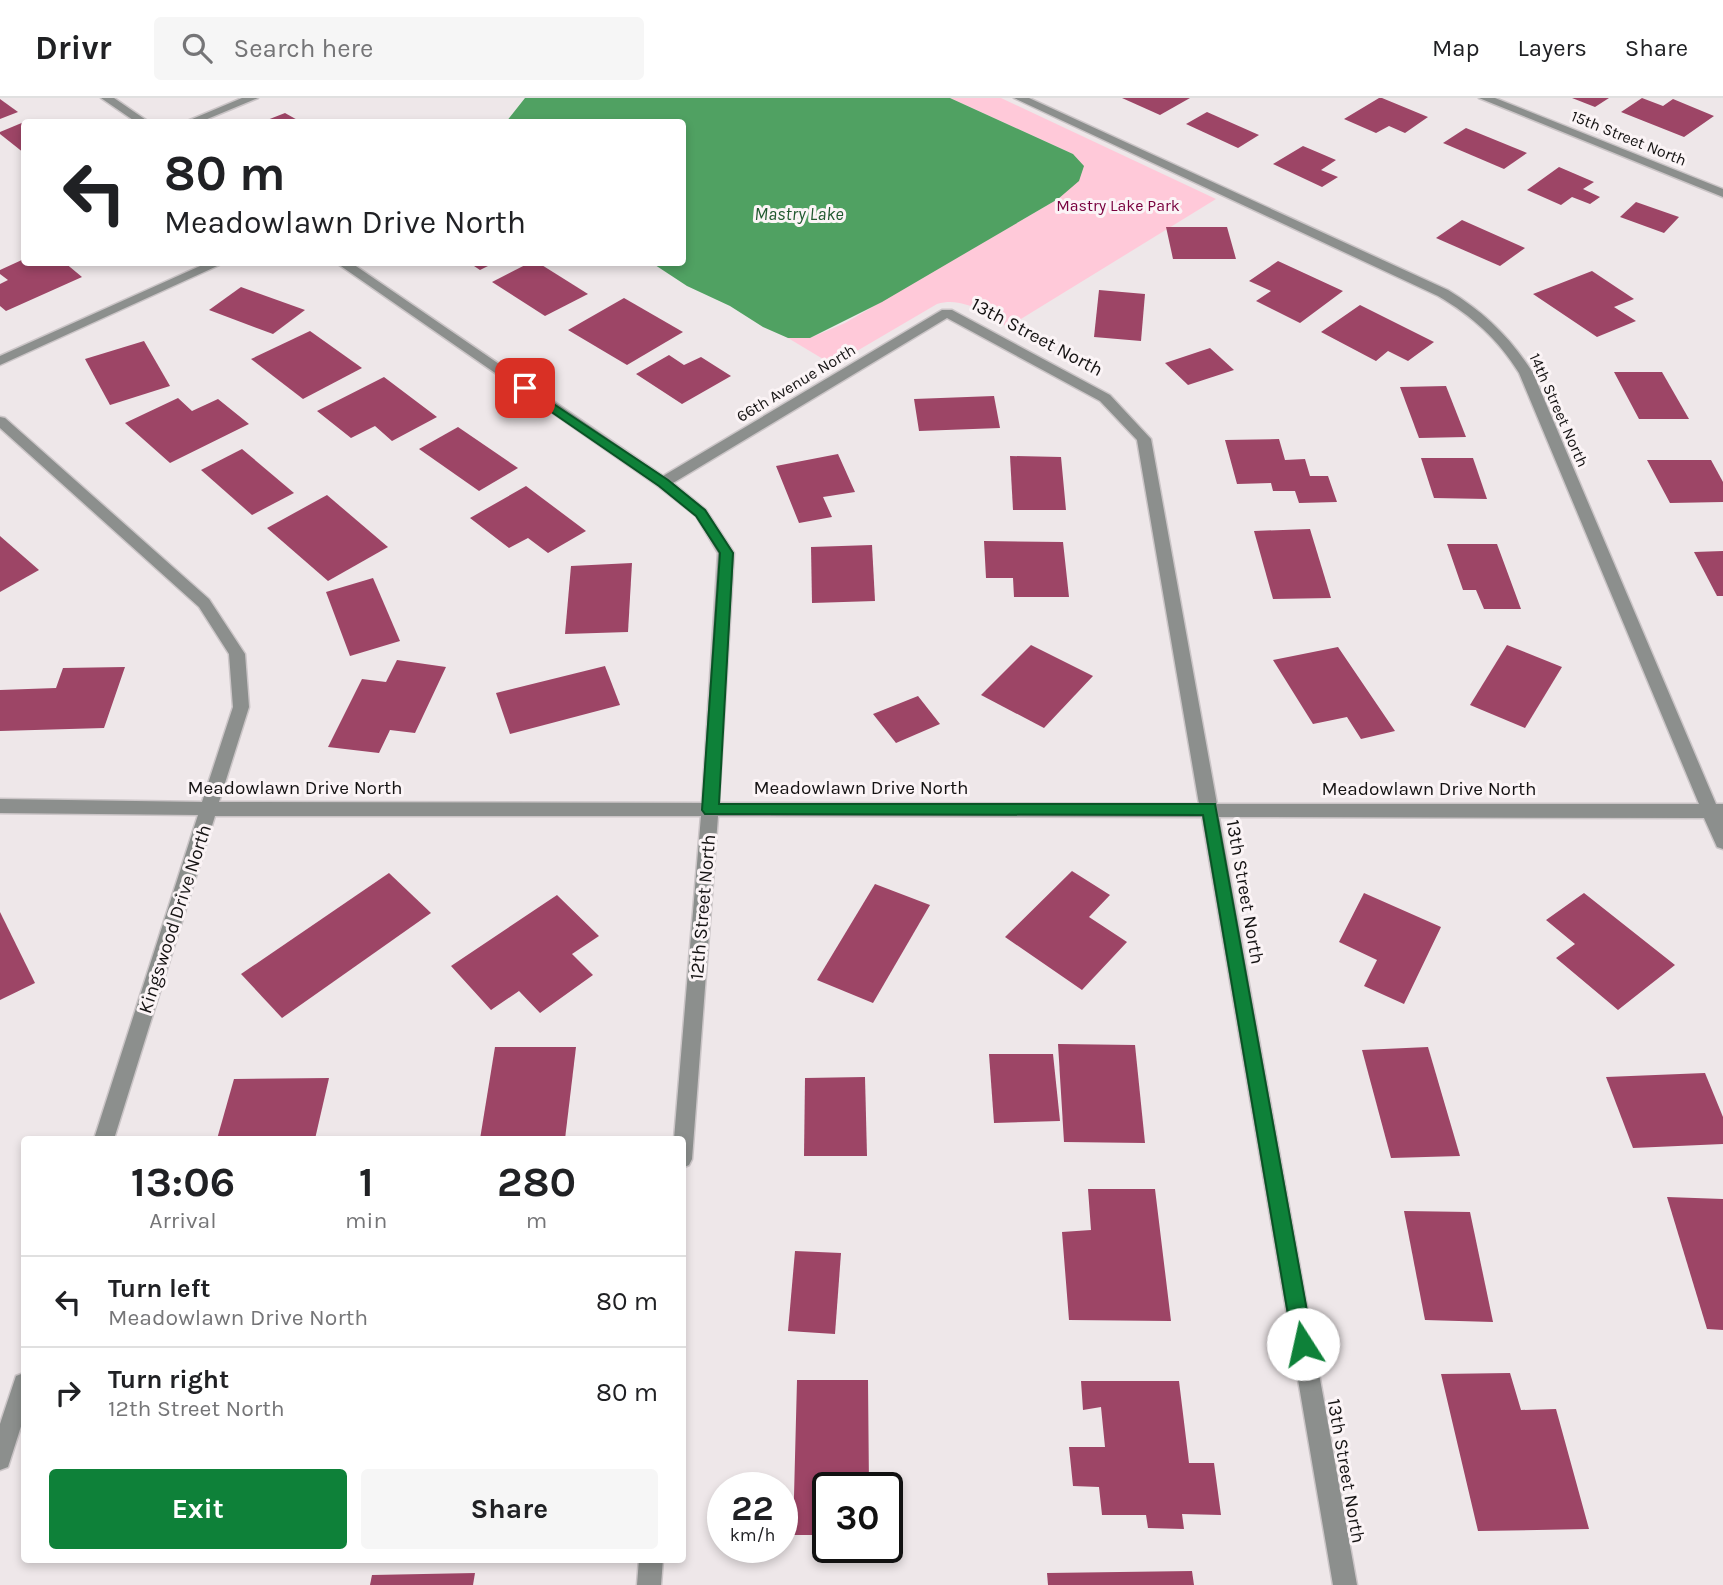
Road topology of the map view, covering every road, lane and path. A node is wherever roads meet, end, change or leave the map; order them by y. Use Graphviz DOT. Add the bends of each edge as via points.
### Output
graph roads {
  1 [pos="107,98"];
  2 [pos="252,98"];
  3 [pos="1020,98"];
  4 [pos="1485,98"];
  5 [pos="138,119"];
  6 [pos="199,119"];
  7 [pos="1723,193"];
  8 [pos="211,266"];
  9 [pos="347,266"];
  10 [pos="947,313"];
  11 [pos="0,361"];
  12 [pos="0,421"];
  13 [pos="663,483"];
  14 [pos="0,806"];
  15 [pos="211,809"];
  16 [pos="1210,809"];
  17 [pos="710,810"];
  18 [pos="1716,811"];
  19 [pos="1723,842"];
  20 [pos="105,1136"];
  21 [pos="684,1136"];
  22 [pos="21,1393"];
  23 [pos="0,1459"];
  24 [pos="651,1563"];
  25 [pos="649,1585"];
  26 [pos="1345,1585"];
  1 -- 5 [label="street"];
  2 -- 6 [label="street"];
  3 -- 18 [label="street, 14th Street North" via="1443,293 1496,330 1526,373"];
  4 -- 7 [label="street, 15th Street North"];
  8 -- 11 [label="street"];
  9 -- 13 [label="street, 12th Street North"];
  10 -- 13 [label="street, 66th Avenue North"];
  10 -- 16 [label="street, 13th Street North" via="1105,398 1144,439"];
  12 -- 15 [label="street, Kingswood Drive North" via="204,603 237,654 241,707"];
  13 -- 17 [label="street, 12th Street North" via="701,513 726,553"];
  14 -- 15 [label="street, Meadowlawn Drive North"];
  15 -- 17 [label="street, Meadowlawn Drive North"];
  15 -- 20 [label="street, Kingswood Drive North"];
  16 -- 17 [label="street, Meadowlawn Drive North"];
  16 -- 18 [label="street, Meadowlawn Drive North"];
  16 -- 26 [label="street, 13th Street North"];
  17 -- 21 [label="street, 12th Street North"];
  18 -- 19 [label="street, 14th Street North"];
  22 -- 23 [label="street"];
  24 -- 25 [label="street"];
}
